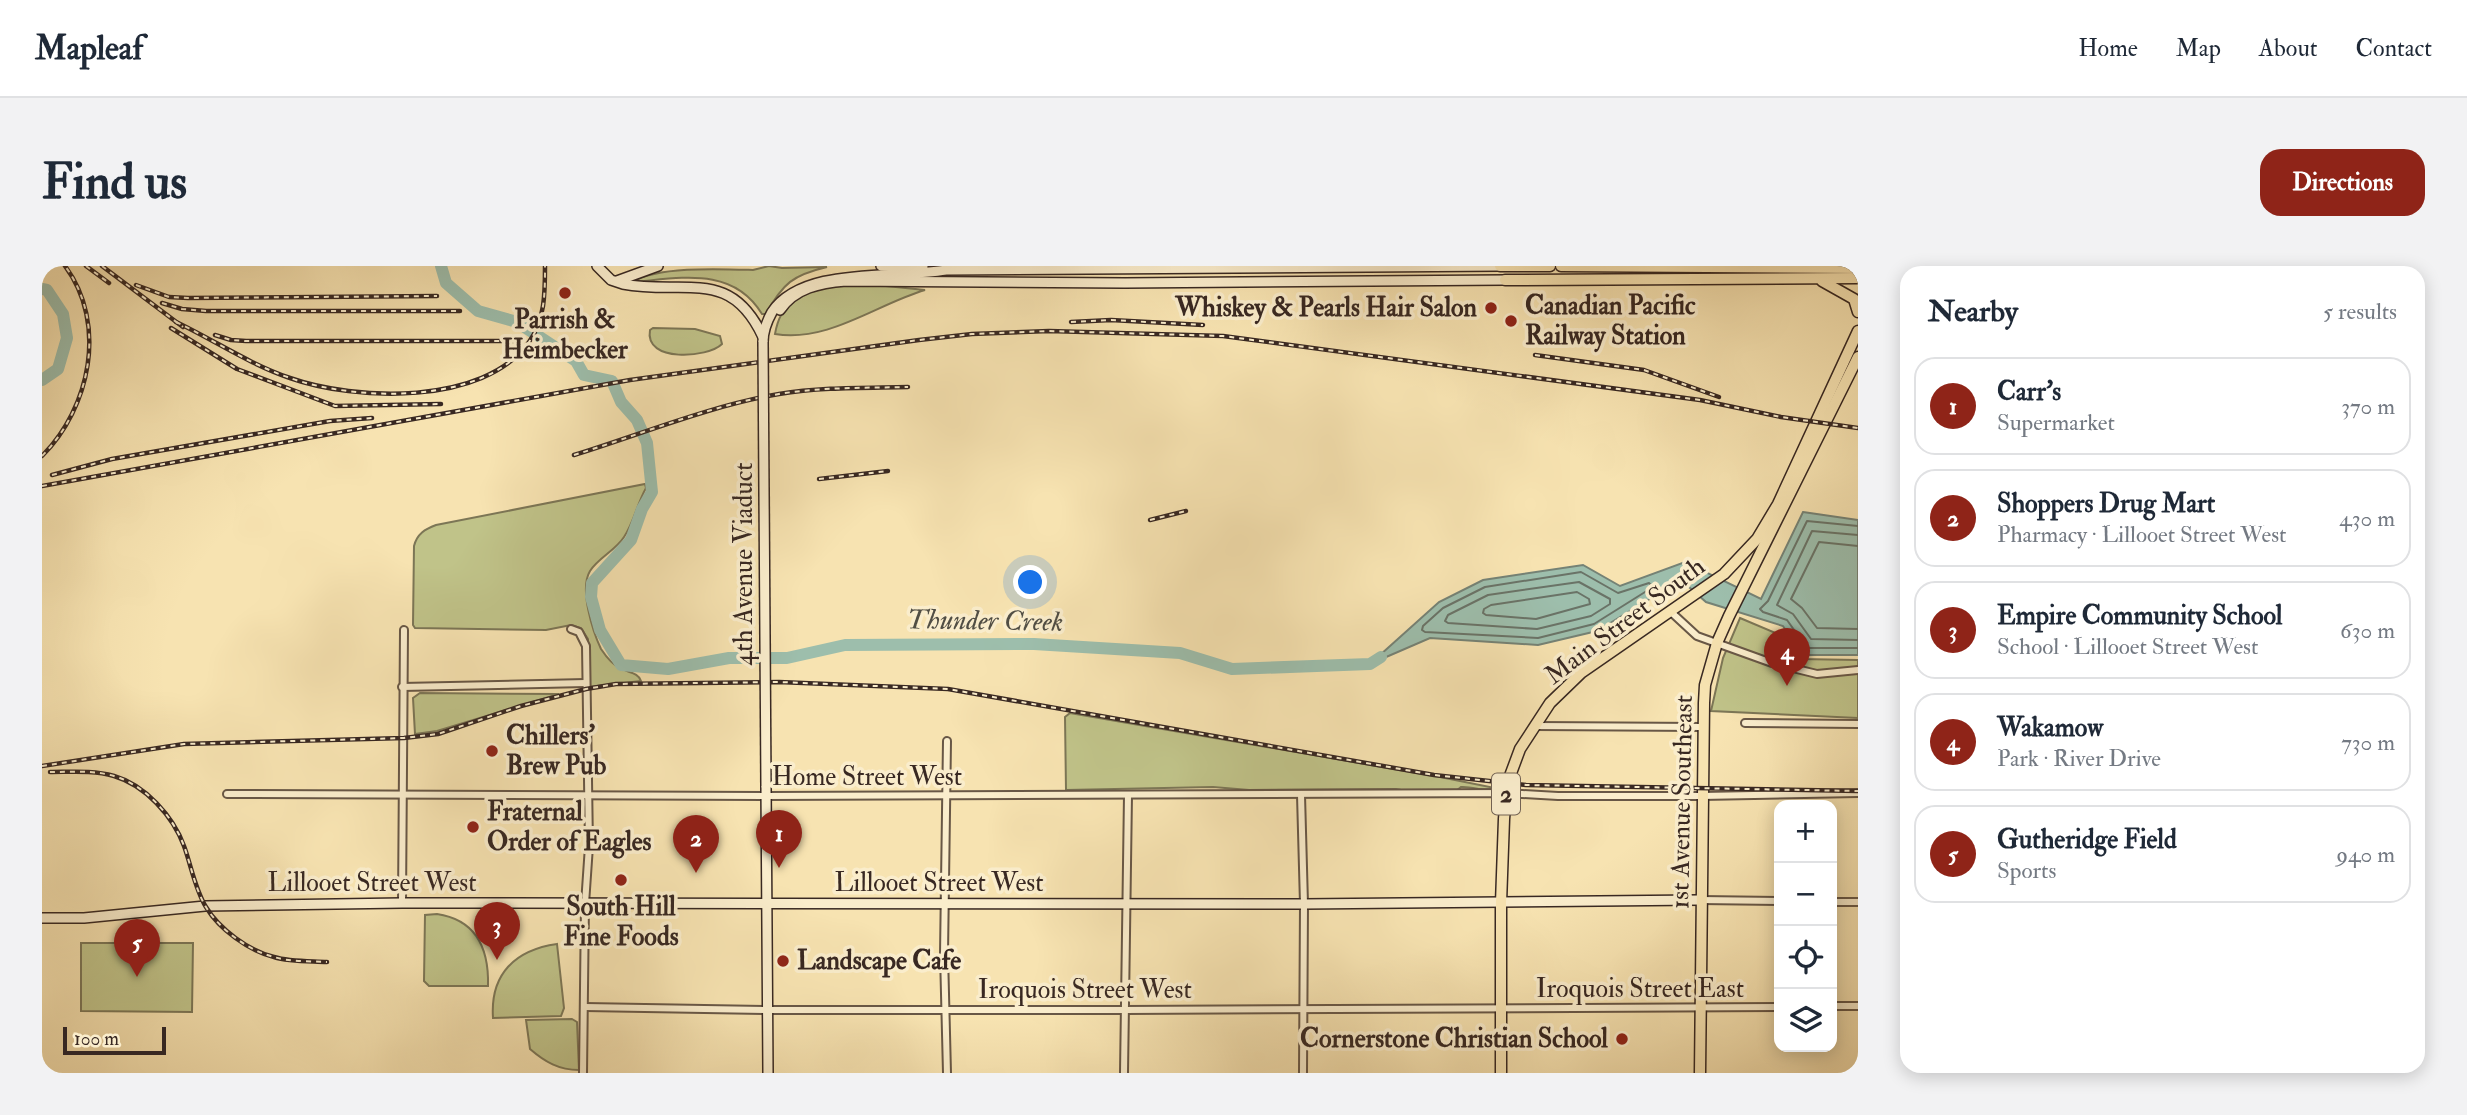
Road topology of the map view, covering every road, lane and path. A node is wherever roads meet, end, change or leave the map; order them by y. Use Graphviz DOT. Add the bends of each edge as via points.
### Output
graph roads {
  1 [pos="597,266"];
  2 [pos="658,266"];
  3 [pos="881,266"];
  4 [pos="1500,266"];
  5 [pos="1511,266"];
  6 [pos="1550,266"];
  7 [pos="1562,266"];
  8 [pos="1125,267"];
  9 [pos="1304,267"];
  10 [pos="946,268"];
  11 [pos="1858,268"];
  12 [pos="1703,271"];
  13 [pos="1815,278"];
  14 [pos="1858,278"];
  15 [pos="1304,280"];
  16 [pos="1505,280"];
  17 [pos="616,282"];
  18 [pos="946,282"];
  19 [pos="1125,283"];
  20 [pos="1858,312"];
  21 [pos="1858,324"];
  22 [pos="1856,334"];
  23 [pos="763,339"];
  24 [pos="1858,357"];
  25 [pos="1671,612"];
  26 [pos="570,629"];
  27 [pos="404,630"];
  28 [pos="1717,643"];
  29 [pos="1858,670"];
  30 [pos="586,683"];
  31 [pos="402,687"];
  32 [pos="1745,723"];
  33 [pos="1858,724"];
  34 [pos="1533,726"];
  35 [pos="1703,727"];
  36 [pos="947,741"];
  37 [pos="766,791"];
  38 [pos="1506,793"];
  39 [pos="1858,793"];
  40 [pos="228,794"];
  41 [pos="403,795"];
  42 [pos="589,795"];
  43 [pos="1128,795"];
  44 [pos="1301,795"];
  45 [pos="946,796"];
  46 [pos="1702,796"];
  47 [pos="1700,900"];
  48 [pos="1774,901"];
  49 [pos="1837,902"];
  50 [pos="1858,902"];
  51 [pos="402,903"];
  52 [pos="1125,903"];
  53 [pos="585,904"];
  54 [pos="946,904"];
  55 [pos="1501,904"];
  56 [pos="767,905"];
  57 [pos="1304,905"];
  58 [pos="42,918"];
  59 [pos="1837,1006"];
  60 [pos="1858,1006"];
  61 [pos="585,1007"];
  62 [pos="1774,1007"];
  63 [pos="1699,1008"];
  64 [pos="1302,1009"];
  65 [pos="1501,1009"];
  66 [pos="767,1010"];
  67 [pos="947,1010"];
  68 [pos="1124,1010"];
  69 [pos="583,1073"];
  70 [pos="768,1073"];
  71 [pos="947,1073"];
  72 [pos="1124,1073"];
  73 [pos="1303,1073"];
  74 [pos="1501,1073"];
  75 [pos="1700,1073"];
  1 -- 17 [label="main road"];
  2 -- 17 [label="main road"];
  3 -- 10 [label="main road"];
  4 -- 5 [label="main road"];
  4 -- 9 [label="main road"];
  4 -- 16 [label="main road"];
  5 -- 6 [label="main road"];
  5 -- 16 [label="main road"];
  7 -- 12 [label="main road"];
  8 -- 9 [label="main road"];
  8 -- 10 [label="main road"];
  8 -- 19 [label="street"];
  9 -- 15 [label="main road"];
  10 -- 18 [label="main road"];
  10 -- 23 [label="main road" via="806,280 776,304"];
  11 -- 12 [label="main road"];
  12 -- 13 [label="main road"];
  12 -- 16 [label="main road"];
  13 -- 14 [label="main road"];
  13 -- 20 [label="main road" via="1854,299"];
  15 -- 16 [label="main road"];
  15 -- 19 [label="main road"];
  17 -- 23 [label="main road" via="723,289 747,306"];
  18 -- 19 [label="main road"];
  18 -- 23 [label="main road" via="846,281 811,287 785,303"];
  21 -- 22 [label="main road"];
  22 -- 25 [label="main road, Main Street South / 2" via="1778,504 1757,539 1724,574"];
  23 -- 37 [label="main road, 4th Avenue Viaduct, bridge"];
  24 -- 28 [label="main road, 1st Avenue Southeast"];
  25 -- 28 [label="street" via="1697,636"];
  25 -- 34 [label="main road, Main Street South / 2" via="1581,673"];
  26 -- 30 [label="street" via="579,632 586,646"];
  27 -- 31 [label="street"];
  28 -- 29 [label="street" via="1817,674"];
  28 -- 35 [label="main road, 1st Avenue Southeast" via="1705,685"];
  30 -- 31 [label="street"];
  30 -- 42 [label="street"];
  31 -- 41 [label="street"];
  32 -- 33 [label="street"];
  34 -- 35 [label="street"];
  34 -- 38 [label="main road, Main Street South / 2" via="1513,765"];
  35 -- 46 [label="main road, 1st Avenue Southeast"];
  36 -- 45 [label="street"];
  37 -- 42 [label="street, Home Street West"];
  37 -- 45 [label="street, Home Street West"];
  37 -- 56 [label="main road, 4th Avenue Viaduct"];
  38 -- 44 [label="street, Home Street West"];
  38 -- 46 [label="street, Home Street West"];
  38 -- 55 [label="main road, Main Street South / 2"];
  39 -- 46 [label="street, Home Street West"];
  40 -- 41 [label="street, Home Street West"];
  41 -- 42 [label="street, Home Street West"];
  41 -- 51 [label="street"];
  42 -- 53 [label="street"];
  43 -- 44 [label="street, Home Street West"];
  43 -- 45 [label="street, Home Street West"];
  43 -- 52 [label="street"];
  44 -- 57 [label="street"];
  45 -- 54 [label="street"];
  46 -- 47 [label="main road, 1st Avenue Southeast"];
  47 -- 48 [label="street"];
  47 -- 55 [label="main road, Lillooet Street West"];
  47 -- 63 [label="main road, 1st Avenue Southeast"];
  49 -- 50 [label="street"];
  51 -- 53 [label="main road, Lillooet Street West"];
  51 -- 58 [label="main road, Lillooet Street West" via="205,906"];
  52 -- 54 [label="main road, Lillooet Street West"];
  52 -- 57 [label="main road, Lillooet Street West"];
  52 -- 68 [label="street"];
  53 -- 56 [label="main road, Lillooet Street West"];
  53 -- 61 [label="street"];
  54 -- 56 [label="main road, Lillooet Street West"];
  54 -- 67 [label="street"];
  55 -- 57 [label="main road, Lillooet Street West"];
  55 -- 65 [label="main road, Main Street South / 2"];
  56 -- 66 [label="main road, 4th Avenue Viaduct"];
  57 -- 64 [label="street"];
  59 -- 60 [label="street"];
  61 -- 66 [label="street, Iroquois Street West"];
  61 -- 69 [label="street"];
  62 -- 63 [label="street, Iroquois Street East"];
  63 -- 65 [label="street, Iroquois Street East"];
  63 -- 75 [label="main road, 1st Avenue Southeast"];
  64 -- 65 [label="street, Iroquois Street West"];
  64 -- 68 [label="street, Iroquois Street West"];
  64 -- 73 [label="street"];
  65 -- 74 [label="main road, Main Street South / 2"];
  66 -- 67 [label="street, Iroquois Street West"];
  66 -- 70 [label="main road, 4th Avenue Viaduct"];
  67 -- 68 [label="street, Iroquois Street West"];
  67 -- 71 [label="street"];
  68 -- 72 [label="street"];
}
